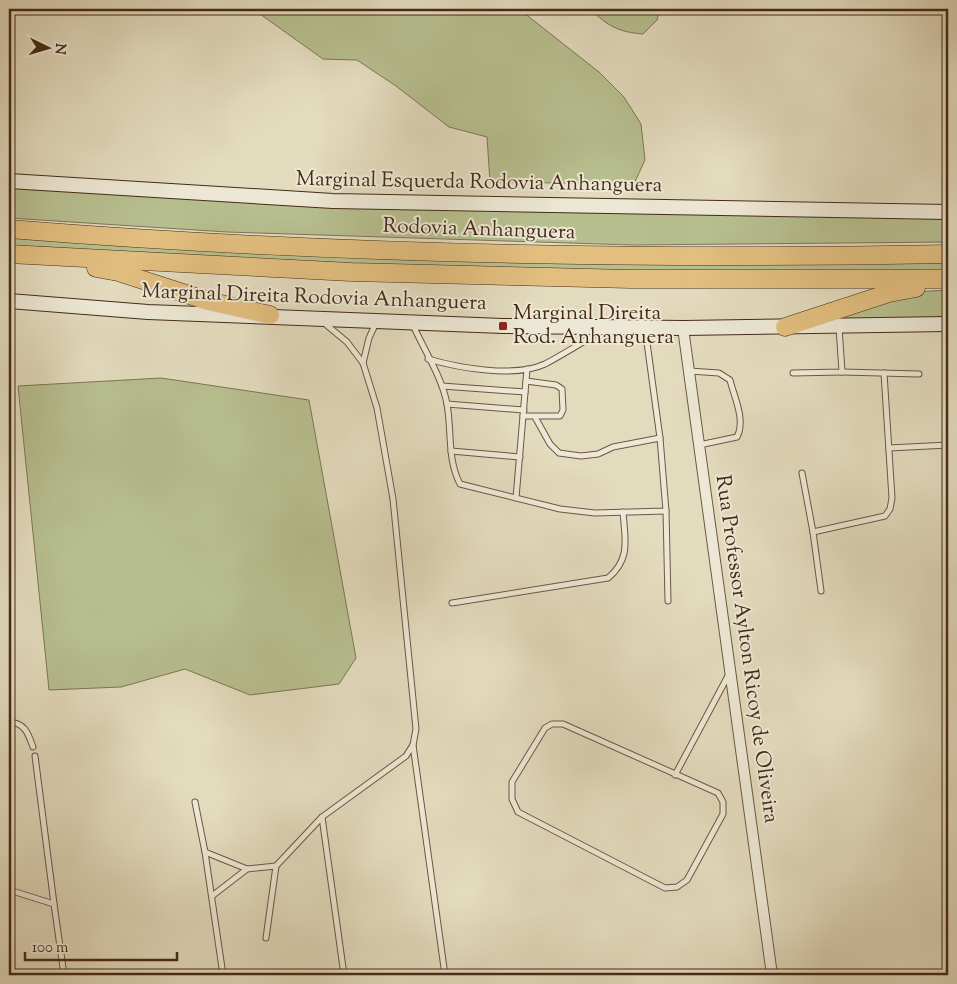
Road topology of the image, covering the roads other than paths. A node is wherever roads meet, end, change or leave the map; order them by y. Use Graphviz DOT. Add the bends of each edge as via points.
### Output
graph roads {
  1 [pos="9,181"];
  2 [pos="948,212"];
  3 [pos="9,229"];
  4 [pos="9,254"];
  5 [pos="948,254"];
  6 [pos="34,256"];
  7 [pos="948,279"];
  8 [pos="948,284"];
  9 [pos="9,301"];
  10 [pos="270,316"];
  11 [pos="318,318"];
  12 [pos="377,321"];
  13 [pos="411,322"];
  14 [pos="948,324"];
  15 [pos="839,326"];
  16 [pos="785,327"];
  17 [pos="606,328"];
  18 [pos="645,328"];
  19 [pos="684,328"];
  20 [pos="428,359"];
  21 [pos="363,363"];
  22 [pos="527,369"];
  23 [pos="689,371"];
  24 [pos="842,372"];
  25 [pos="794,373"];
  26 [pos="884,373"];
  27 [pos="919,374"];
  28 [pos="526,381"];
  29 [pos="442,386"];
  30 [pos="525,392"];
  31 [pos="447,404"];
  32 [pos="524,410"];
  33 [pos="523,416"];
  34 [pos="535,417"];
  35 [pos="660,438"];
  36 [pos="699,445"];
  37 [pos="948,445"];
  38 [pos="889,448"];
  39 [pos="451,451"];
  40 [pos="520,457"];
  41 [pos="802,473"];
  42 [pos="516,498"];
  43 [pos="666,511"];
  44 [pos="623,512"];
  45 [pos="813,532"];
  46 [pos="821,591"];
  47 [pos="668,600"];
  48 [pos="452,603"];
  49 [pos="730,672"];
  50 [pos="9,722"];
  51 [pos="413,745"];
  52 [pos="34,747"];
  53 [pos="35,756"];
  54 [pos="675,775"];
  55 [pos="195,802"];
  56 [pos="322,817"];
  57 [pos="205,852"];
  58 [pos="276,866"];
  59 [pos="247,869"];
  60 [pos="9,890"];
  61 [pos="212,896"];
  62 [pos="54,904"];
  63 [pos="266,938"];
  64 [pos="64,975"];
  65 [pos="223,975"];
  66 [pos="344,975"];
  67 [pos="445,975"];
  68 [pos="772,975"];
  1 -- 2 [label="street, Marginal Esquerda Rodovia Anhanguera" via="352,201"];
  3 -- 5 [label="highway, Rodovia Anhanguera" via="172,240 494,253 632,256"];
  4 -- 6 [label="highway, Rodovia Anhanguera"];
  6 -- 7 [label="highway, Rodovia Anhanguera" via="275,269 510,276"];
  6 -- 10 [label="highway" via="118,272 208,301"];
  8 -- 16 [label="highway" via="889,293"];
  9 -- 10 [label="street, Marginal Direita Rodovia Anhanguera" via="148,312"];
  10 -- 11 [label="street, Marginal Direita Rodovia Anhanguera"];
  11 -- 12 [label="street, Marginal Direita Rodovia Anhanguera"];
  11 -- 21 [label="lane" via="347,342"];
  12 -- 13 [label="street, Marginal Direita Rodovia Anhanguera"];
  12 -- 21 [label="lane"];
  13 -- 17 [label="street, Marginal Direita Rodovia Anhanguera"];
  13 -- 20 [label="lane"];
  14 -- 15 [label="street, Marginal Direita Rodovia Anhanguera"];
  15 -- 16 [label="street, Marginal Direita Rodovia Anhanguera"];
  15 -- 24 [label="lane"];
  16 -- 19 [label="street, Marginal Direita Rodovia Anhanguera"];
  17 -- 18 [label="street, Marginal Direita Rodovia Anhanguera"];
  17 -- 22 [label="lane" via="544,364"];
  18 -- 19 [label="street, Marginal Direita Rodovia Anhanguera"];
  18 -- 35 [label="lane"];
  19 -- 23 [label="street, Rua Professor Aylton Ricoy de Oliveira"];
  20 -- 22 [label="lane" via="454,366"];
  20 -- 29 [label="lane"];
  21 -- 51 [label="lane" via="376,408 393,498 416,729"];
  22 -- 28 [label="lane"];
  23 -- 36 [label="street, Rua Professor Aylton Ricoy de Oliveira"];
  23 -- 36 [label="lane" via="719,373 730,380 741,421 737,437"];
  24 -- 25 [label="lane"];
  24 -- 26 [label="lane"];
  26 -- 27 [label="lane"];
  26 -- 38 [label="lane"];
  28 -- 30 [label="lane"];
  28 -- 34 [label="lane" via="556,385 562,389 563,410 560,416"];
  29 -- 30 [label="lane"];
  29 -- 31 [label="lane"];
  30 -- 32 [label="lane"];
  31 -- 32 [label="lane"];
  31 -- 39 [label="lane"];
  32 -- 33 [label="lane"];
  33 -- 34 [label="lane"];
  33 -- 40 [label="lane"];
  34 -- 35 [label="lane" via="559,453 598,454 613,447"];
  35 -- 43 [label="lane"];
  36 -- 49 [label="street, Rua Professor Aylton Ricoy de Oliveira"];
  37 -- 38 [label="lane"];
  38 -- 45 [label="lane" via="892,498 885,516"];
  39 -- 40 [label="lane"];
  39 -- 42 [label="lane" via="452,470 460,484"];
  40 -- 42 [label="lane"];
  41 -- 45 [label="lane"];
  42 -- 44 [label="lane" via="560,509"];
  43 -- 44 [label="lane"];
  43 -- 47 [label="lane"];
  44 -- 48 [label="lane" via="626,546 623,560 608,578"];
  45 -- 46 [label="lane"];
  49 -- 54 [label="lane"];
  49 -- 68 [label="street, Rua Professor Aylton Ricoy de Oliveira"];
  50 -- 52 [label="lane" via="25,727"];
  51 -- 56 [label="lane" via="406,756"];
  51 -- 67 [label="lane"];
  53 -- 62 [label="lane"];
  54 -- 54 [label="lane" via="564,724 552,724 545,728 512,782 512,799 518,812 665,888 677,887 687,880 723,814 723,802 718,793"];
  55 -- 57 [label="lane"];
  56 -- 58 [label="lane"];
  56 -- 66 [label="lane"];
  57 -- 59 [label="lane"];
  57 -- 61 [label="lane"];
  58 -- 59 [label="lane"];
  58 -- 63 [label="lane"];
  59 -- 61 [label="lane"];
  60 -- 62 [label="lane"];
  61 -- 65 [label="lane"];
  62 -- 64 [label="lane"];
}
